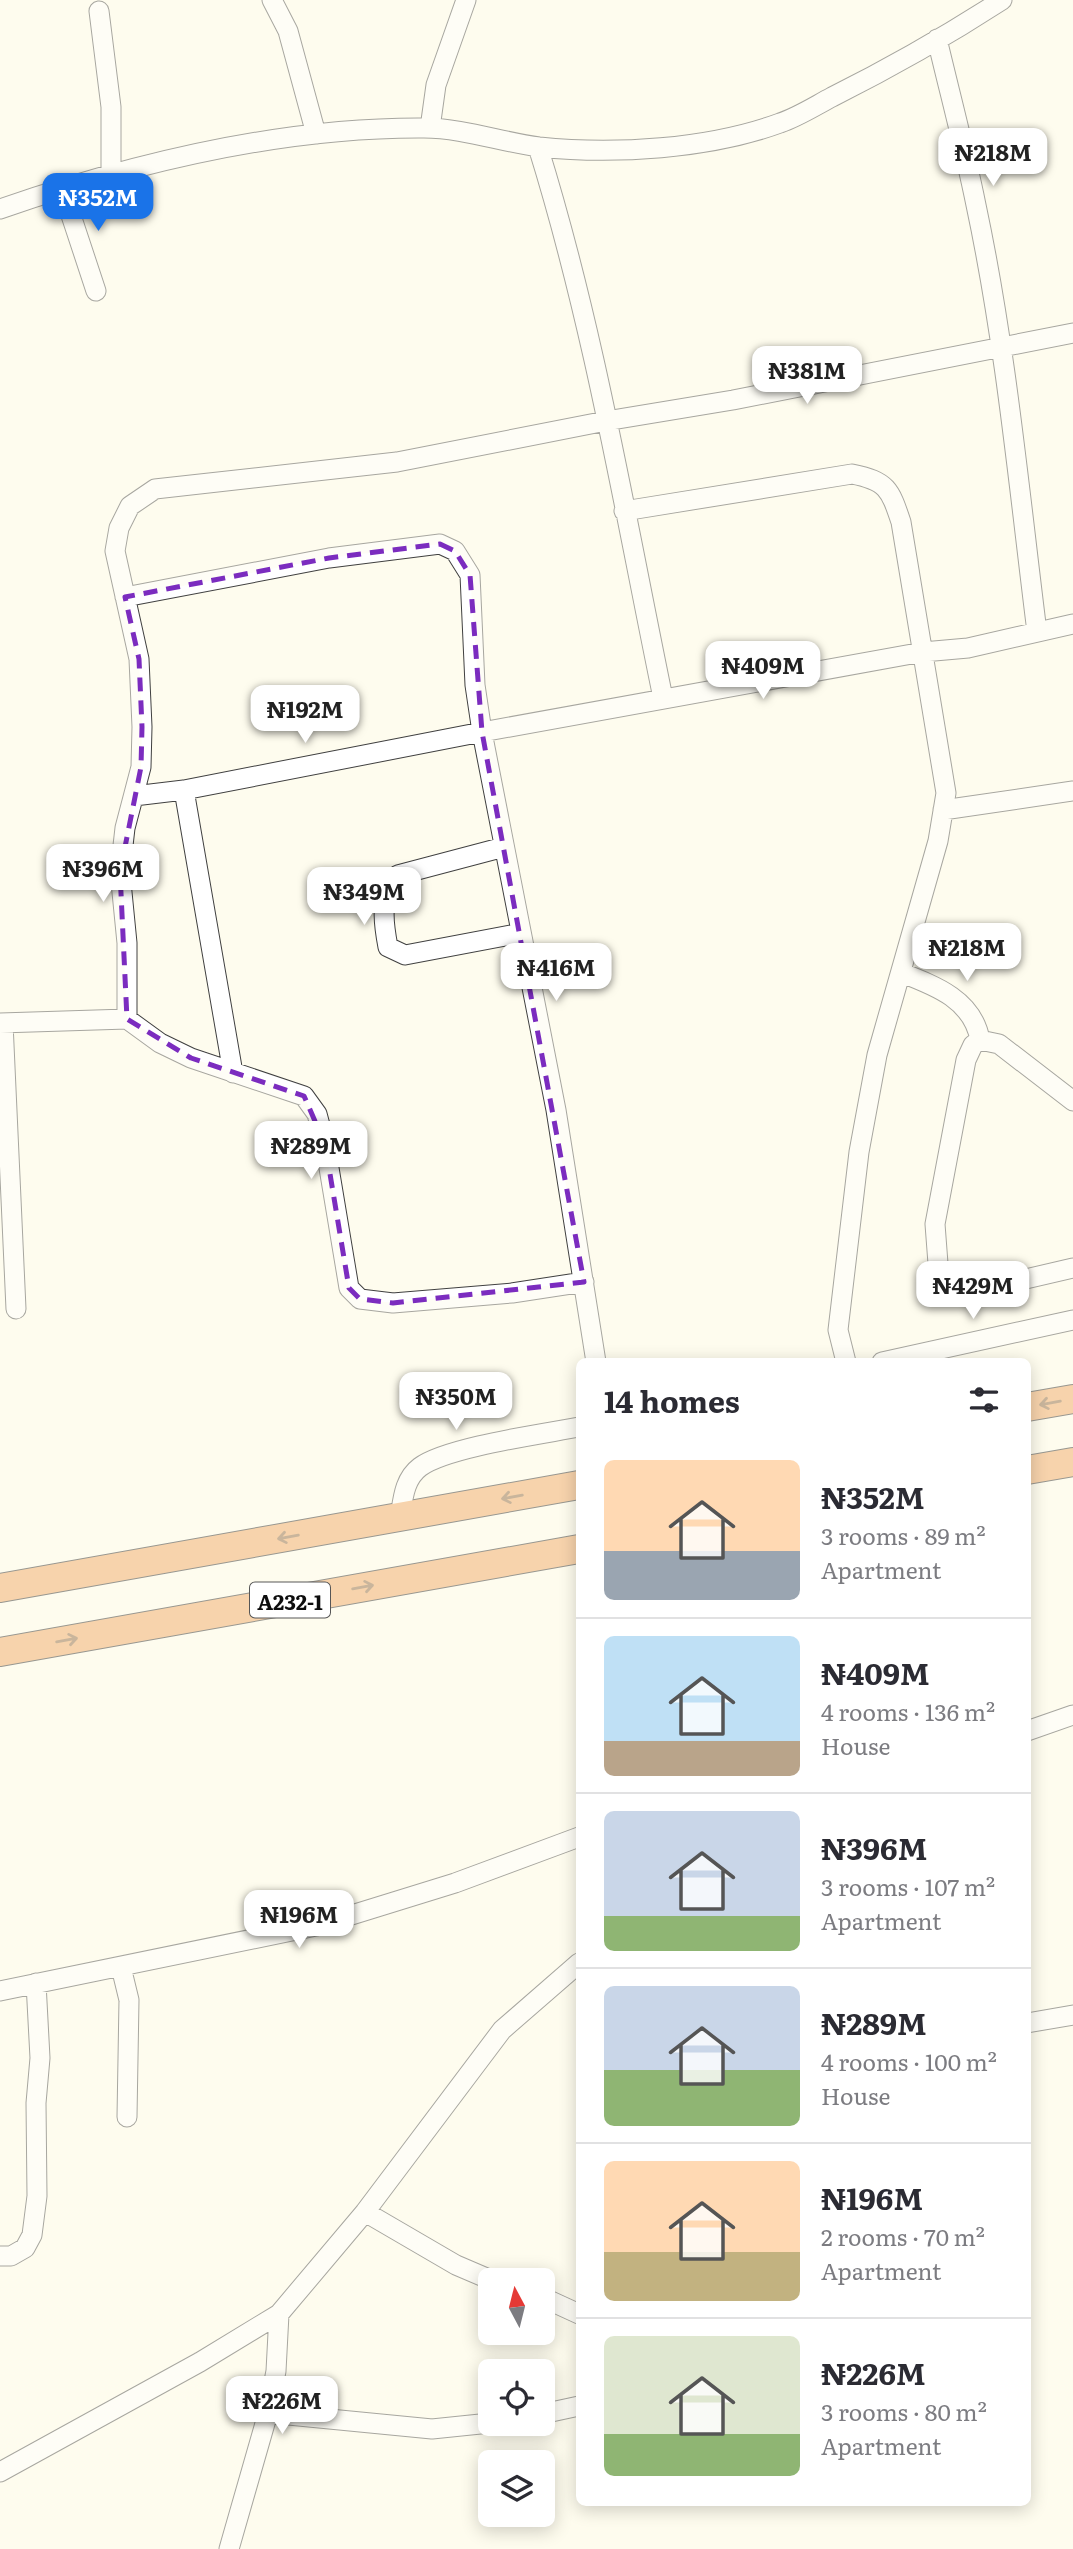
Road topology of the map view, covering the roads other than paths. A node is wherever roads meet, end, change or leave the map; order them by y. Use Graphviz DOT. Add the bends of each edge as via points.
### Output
graph roads {
  1 [pos="272,0"];
  2 [pos="466,0"];
  3 [pos="1002,0"];
  4 [pos="99,11"];
  5 [pos="937,39"];
  6 [pos="429,128"];
  7 [pos="316,134"];
  8 [pos="538,147"];
  9 [pos="111,175"];
  10 [pos="62,188"];
  11 [pos="0,209"];
  12 [pos="96,291"];
  13 [pos="1073,333"];
  14 [pos="1001,347"];
  15 [pos="606,421"];
  16 [pos="624,510"];
  17 [pos="125,597"];
  18 [pos="1073,624"];
  19 [pos="1037,632"];
  20 [pos="923,652"];
  21 [pos="663,698"];
  22 [pos="482,732"];
  23 [pos="184,790"];
  24 [pos="1073,791"];
  25 [pos="134,796"];
  26 [pos="943,810"];
  27 [pos="504,847"];
  28 [pos="521,933"];
  29 [pos="902,972"];
  30 [pos="127,1019"];
  31 [pos="1,1023"];
  32 [pos="980,1040"];
  33 [pos="233,1073"];
  34 [pos="1073,1101"];
  35 [pos="1073,1268"];
  36 [pos="584,1282"];
  37 [pos="16,1309"];
  38 [pos="1073,1320"];
  39 [pos="595,1358"];
  40 [pos="845,1358"];
  41 [pos="900,1358"];
  42 [pos="1073,1399"];
  43 [pos="1031,1406"];
  44 [pos="576,1428"];
  45 [pos="1073,1462"];
  46 [pos="1031,1469"];
  47 [pos="576,1486"];
  48 [pos="400,1517"];
  49 [pos="576,1550"];
  50 [pos="0,1588"];
  51 [pos="0,1652"];
  52 [pos="1073,1715"];
  53 [pos="1031,1730"];
  54 [pos="576,1838"];
  55 [pos="576,1966"];
  56 [pos="121,1967"];
  57 [pos="36,1983"];
  58 [pos="0,1991"];
  59 [pos="1073,2015"];
  60 [pos="1031,2022"];
  61 [pos="127,2117"];
  62 [pos="365,2212"];
  63 [pos="0,2256"];
  64 [pos="478,2274"];
  65 [pos="555,2303"];
  66 [pos="576,2313"];
  67 [pos="279,2314"];
  68 [pos="576,2407"];
  69 [pos="555,2411"];
  70 [pos="268,2413"];
  71 [pos="478,2424"];
  72 [pos="0,2472"];
  73 [pos="229,2549"];
  1 -- 7 [label="street" via="288,31"];
  2 -- 6 [label="street" via="436,85"];
  3 -- 5 [label="street"];
  4 -- 9 [label="street" via="111,107"];
  5 -- 8 [label="street" via="781,123 724,138 614,151"];
  5 -- 14 [label="street" via="977,206"];
  6 -- 7 [label="street"];
  6 -- 8 [label="street"];
  7 -- 9 [label="street"];
  8 -- 15 [label="street" via="580,290"];
  9 -- 10 [label="street"];
  10 -- 11 [label="street"];
  10 -- 12 [label="street"];
  13 -- 14 [label="street"];
  14 -- 15 [label="street"];
  14 -- 19 [label="street"];
  15 -- 16 [label="street"];
  15 -- 17 [label="street" via="397,462 155,489 130,506 119,528 116,551"];
  16 -- 20 [label="street" via="852,474 877,479 891,493 901,523"];
  16 -- 21 [label="street"];
  17 -- 22 [label="street" via="328,558 440,544 455,551 470,575"];
  17 -- 25 [label="street" via="139,659 141,766"];
  18 -- 19 [label="street"];
  19 -- 20 [label="street" via="968,648"];
  20 -- 21 [label="street"];
  20 -- 26 [label="street" via="946,793"];
  21 -- 22 [label="street"];
  22 -- 23 [label="street"];
  22 -- 27 [label="street"];
  23 -- 25 [label="street"];
  23 -- 33 [label="street"];
  24 -- 26 [label="street"];
  25 -- 30 [label="street" via="121,872"];
  26 -- 29 [label="street"];
  27 -- 28 [label="street"];
  27 -- 28 [label="street" via="398,875 384,898 383,923 388,947 405,955"];
  28 -- 36 [label="street"];
  29 -- 32 [label="street" via="930,984 970,1011"];
  29 -- 40 [label="street" via="877,1055 859,1152 838,1330"];
  30 -- 31 [label="street"];
  30 -- 33 [label="street" via="160,1043"];
  31 -- 37 [label="street"];
  32 -- 34 [label="street" via="999,1044"];
  32 -- 35 [label="street" via="966,1060 935,1224 940,1290 947,1296"];
  33 -- 36 [label="street" via="304,1096 317,1114 349,1288 360,1299 393,1303"];
  36 -- 39 [label="street"];
  38 -- 41 [label="street"];
  42 -- 43 [label="highway, one-way"];
  44 -- 48 [label="street" via="465,1450 420,1467 406,1485"];
  45 -- 46 [label="highway"];
  47 -- 48 [label="highway, one-way"];
  48 -- 50 [label="highway, one-way"];
  51 -- 49 [label="highway, A232-1, one-way"];
  52 -- 53 [label="street"];
  54 -- 56 [label="street" via="369,1912"];
  55 -- 62 [label="street" via="502,2030"];
  56 -- 57 [label="street"];
  56 -- 61 [label="street" via="129,2000"];
  57 -- 58 [label="street"];
  57 -- 63 [label="street" via="40,2058 32,2235 25,2248"];
  59 -- 60 [label="street"];
  62 -- 64 [label="street"];
  62 -- 67 [label="street"];
  65 -- 66 [label="street"];
  67 -- 70 [label="street"];
  67 -- 72 [label="street"];
  68 -- 69 [label="street"];
  70 -- 71 [label="street" via="432,2429"];
  70 -- 73 [label="street"];
}
